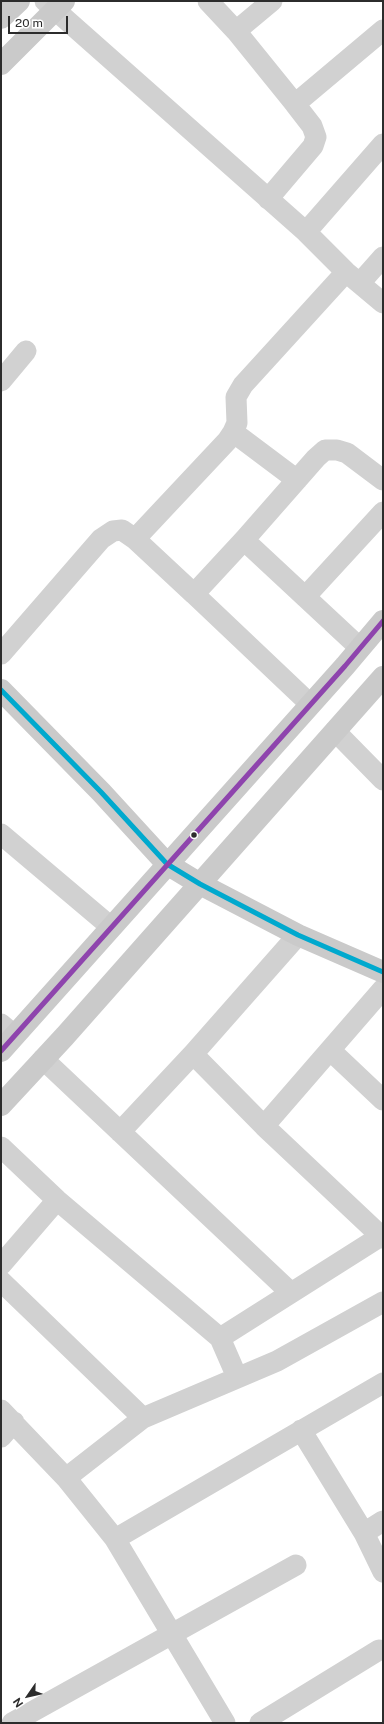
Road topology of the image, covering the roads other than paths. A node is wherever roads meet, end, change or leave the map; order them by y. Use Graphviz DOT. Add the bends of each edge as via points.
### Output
graph roads {
  1 [pos="19,1"];
  2 [pos="208,1"];
  3 [pos="272,1"];
  4 [pos="55,4"];
  5 [pos="1,18"];
  6 [pos="383,30"];
  7 [pos="236,31"];
  8 [pos="1,64"];
  9 [pos="295,104"];
  10 [pos="383,144"];
  11 [pos="268,199"];
  12 [pos="306,232"];
  13 [pos="383,257"];
  14 [pos="353,277"];
  15 [pos="383,303"];
  16 [pos="26,352"];
  17 [pos="1,381"];
  18 [pos="233,432"];
  19 [pos="382,476"];
  20 [pos="297,480"];
  21 [pos="383,512"];
  22 [pos="135,539"];
  23 [pos="244,540"];
  24 [pos="194,594"];
  25 [pos="305,597"];
  26 [pos="383,621"];
  27 [pos="360,648"];
  28 [pos="1,654"];
  29 [pos="383,677"];
  30 [pos="1,690"];
  31 [pos="310,704"];
  32 [pos="335,731"];
  33 [pos="383,780"];
  34 [pos="1,834"];
  35 [pos="167,864"];
  36 [pos="200,884"];
  37 [pos="111,927"];
  38 [pos="298,935"];
  39 [pos="383,972"];
  40 [pos="383,989"];
  41 [pos="5,1037"];
  42 [pos="330,1050"];
  43 [pos="193,1054"];
  44 [pos="43,1059"];
  45 [pos="383,1100"];
  46 [pos="1,1105"];
  47 [pos="264,1126"];
  48 [pos="120,1132"];
  49 [pos="1,1148"];
  50 [pos="57,1200"];
  51 [pos="382,1237"];
  52 [pos="1,1265"];
  53 [pos="1,1281"];
  54 [pos="290,1292"];
  55 [pos="383,1302"];
  56 [pos="220,1338"];
  57 [pos="237,1377"];
  58 [pos="383,1383"];
  59 [pos="143,1418"];
  60 [pos="5,1423"];
  61 [pos="301,1430"];
  62 [pos="66,1478"];
  63 [pos="383,1521"];
  64 [pos="364,1533"];
  65 [pos="115,1539"];
  66 [pos="296,1565"];
  67 [pos="383,1572"];
  68 [pos="172,1634"];
  69 [pos="379,1650"];
  70 [pos="12,1723"];
  71 [pos="225,1723"];
  72 [pos="260,1723"];
  1 -- 5 [label="main road"];
  2 -- 7 [label="street"];
  3 -- 7 [label="street"];
  4 -- 8 [label="main road"];
  4 -- 11 [label="street"];
  6 -- 9 [label="street"];
  7 -- 9 [label="street"];
  9 -- 11 [label="street" via="312,126 316,137 312,146"];
  10 -- 12 [label="street"];
  11 -- 12 [label="street"];
  12 -- 14 [label="street"];
  13 -- 14 [label="street"];
  14 -- 15 [label="street"];
  14 -- 18 [label="street" via="243,385 236,397 237,423"];
  16 -- 17 [label="street"];
  18 -- 20 [label="street"];
  18 -- 22 [label="street" via="190,482"];
  19 -- 20 [label="street" via="347,453 325,450"];
  20 -- 23 [label="street"];
  21 -- 25 [label="street"];
  22 -- 24 [label="street"];
  22 -- 28 [label="street" via="122,530 113,531 101,539"];
  23 -- 24 [label="street"];
  23 -- 25 [label="street"];
  24 -- 31 [label="street"];
  25 -- 27 [label="street"];
  26 -- 27 [label="main road"];
  27 -- 31 [label="main road"];
  29 -- 32 [label="main road"];
  30 -- 35 [label="main road"];
  31 -- 35 [label="main road"];
  32 -- 33 [label="street"];
  32 -- 36 [label="main road"];
  34 -- 37 [label="street"];
  35 -- 36 [label="main road"];
  35 -- 37 [label="main road"];
  36 -- 38 [label="main road"];
  36 -- 44 [label="main road"];
  37 -- 41 [label="main road"];
  38 -- 39 [label="main road"];
  38 -- 43 [label="street"];
  40 -- 42 [label="street"];
  42 -- 45 [label="street"];
  42 -- 47 [label="street"];
  43 -- 47 [label="street"];
  43 -- 48 [label="street"];
  44 -- 46 [label="main road"];
  44 -- 48 [label="street"];
  47 -- 51 [label="street"];
  48 -- 54 [label="street"];
  49 -- 50 [label="street"];
  50 -- 52 [label="street"];
  50 -- 56 [label="street"];
  51 -- 54 [label="street"];
  53 -- 59 [label="street"];
  54 -- 56 [label="street"];
  55 -- 57 [label="street" via="277,1361"];
  56 -- 57 [label="street"];
  57 -- 59 [label="street"];
  58 -- 61 [label="street"];
  59 -- 62 [label="street"];
  60 -- 62 [label="street"];
  61 -- 64 [label="street"];
  61 -- 65 [label="street"];
  62 -- 65 [label="street"];
  63 -- 64 [label="street"];
  64 -- 67 [label="street"];
  65 -- 68 [label="street"];
  66 -- 68 [label="street"];
  68 -- 70 [label="street"];
  68 -- 71 [label="street"];
  69 -- 72 [label="street"];
}
